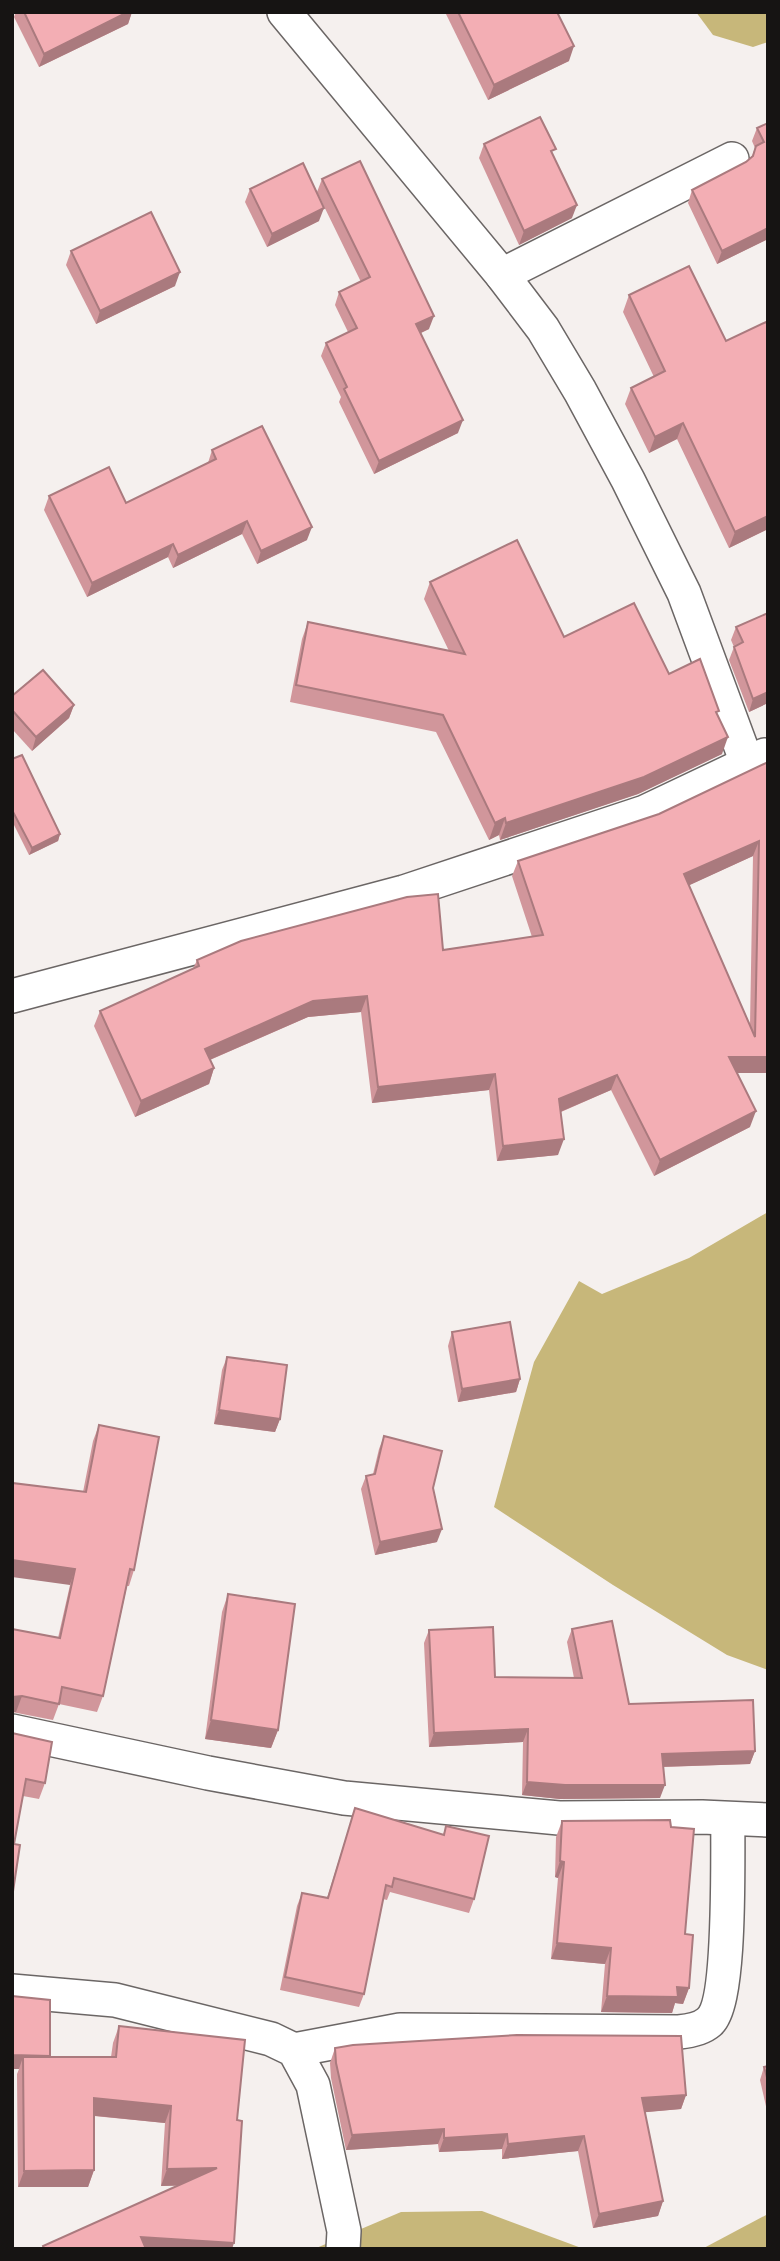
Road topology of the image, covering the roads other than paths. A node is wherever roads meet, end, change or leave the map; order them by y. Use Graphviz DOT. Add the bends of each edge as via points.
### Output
graph roads {
  1 [pos="284,12"];
  2 [pos="732,159"];
  3 [pos="502,275"];
  4 [pos="757,759"];
  5 [pos="12,996"];
  6 [pos="12,1731"];
  7 [pos="728,1819"];
  8 [pos="768,1820"];
  9 [pos="12,1991"];
  10 [pos="294,2050"];
  11 [pos="343,2249"];
  1 -- 3 [label="street"];
  2 -- 3 [label="street"];
  3 -- 4 [label="street" via="549,339 634,492"];
  4 -- 5 [label="street" via="645,812 404,892"];
  6 -- 7 [label="street" via="344,1798 559,1818"];
  7 -- 8 [label="street"];
  7 -- 10 [label="street" via="726,1945 721,1996 711,2021 679,2032 400,2030"];
  9 -- 10 [label="street" via="115,2000 271,2039"];
  10 -- 11 [label="street" via="313,2085 344,2231"];
}
